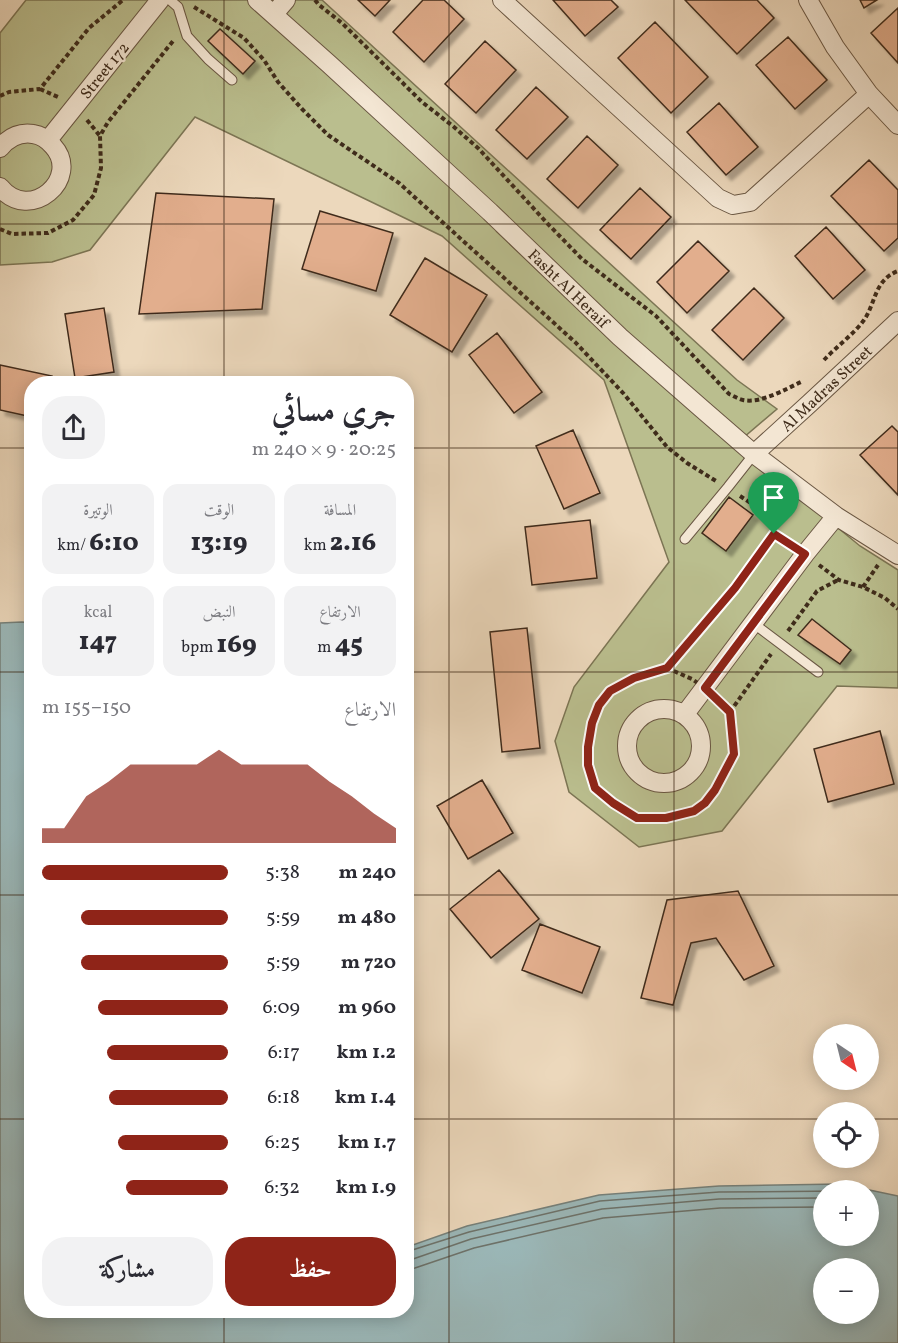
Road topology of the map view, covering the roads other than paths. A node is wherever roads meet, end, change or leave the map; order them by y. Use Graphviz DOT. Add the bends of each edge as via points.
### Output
graph roads {
  1 [pos="160,0"];
  2 [pos="170,0"];
  3 [pos="257,0"];
  4 [pos="501,0"];
  5 [pos="808,0"];
  6 [pos="280,7"];
  7 [pos="232,80"];
  8 [pos="869,94"];
  9 [pos="898,125"];
  10 [pos="48,140"];
  11 [pos="0,147"];
  12 [pos="0,187"];
  13 [pos="898,321"];
  14 [pos="754,454"];
  15 [pos="836,516"];
  16 [pos="685,539"];
  17 [pos="894,553"];
  18 [pos="753,623"];
  19 [pos="818,672"];
  20 [pos="685,714"];
  1 -- 10 [label="street, Street 172"];
  2 -- 7 [label="lane" via="178,7 187,36"];
  3 -- 6 [label="street, Fasht Al Heraif"];
  4 -- 8 [label="street" via="718,198 733,205 750,202"];
  5 -- 8 [label="street"];
  6 -- 14 [label="street, Fasht Al Heraif" via="620,337"];
  8 -- 9 [label="street"];
  10 -- 11 [label="street" via="26,133 15,135"];
  10 -- 12 [label="street" via="60,158 59,179 53,189 45,196 24,201"];
  13 -- 14 [label="street, Al Madras Street"];
  14 -- 15 [label="street, Fasht Al Heraif"];
  14 -- 16 [label="lane"];
  15 -- 17 [label="street, Fasht Al Heraif"];
  15 -- 18 [label="street"];
  18 -- 19 [label="lane"];
  18 -- 20 [label="street"];
  20 -- 20 [label="street" via="664,708 653,710 632,726 626,739 628,756 646,778 670,783 691,773 701,754 702,742 699,731"];
}
